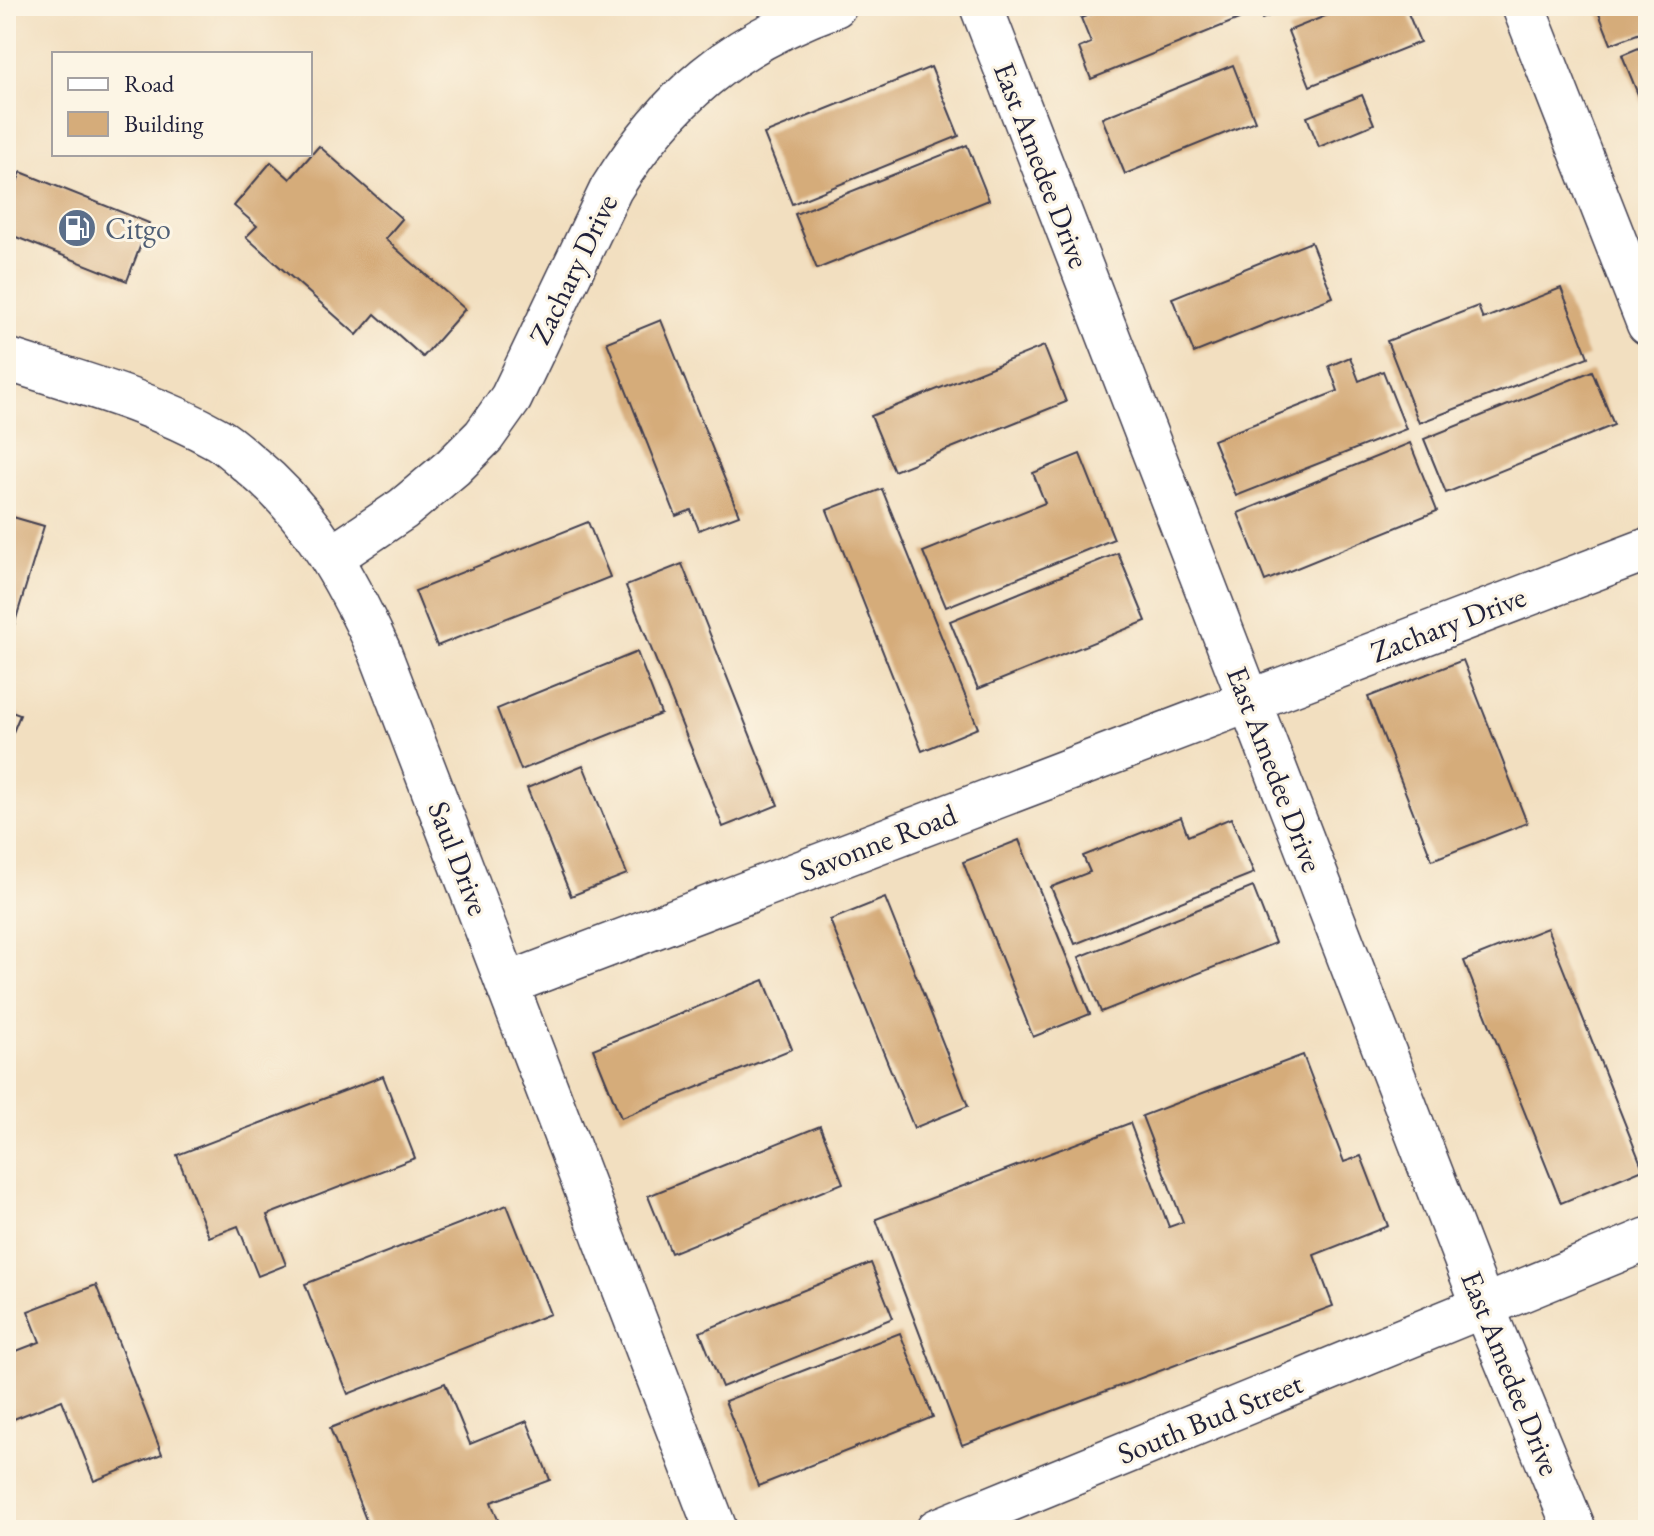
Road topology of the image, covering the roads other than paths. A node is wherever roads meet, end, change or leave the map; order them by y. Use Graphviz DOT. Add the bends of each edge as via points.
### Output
graph roads {
  1 [pos="835,6"];
  2 [pos="981,6"];
  3 [pos="1523,6"];
  4 [pos="1648,324"];
  5 [pos="6,359"];
  6 [pos="1648,549"];
  7 [pos="332,557"];
  8 [pos="1248,700"];
  9 [pos="507,984"];
  10 [pos="1648,1239"];
  11 [pos="1483,1306"];
  12 [pos="716,1530"];
  13 [pos="937,1530"];
  14 [pos="1575,1530"];
  1 -- 7 [label="street, Zachary Drive" via="780,28 728,59 674,104 611,189 511,398 484,436 403,509"];
  2 -- 8 [label="street, East Amedee Drive"];
  3 -- 4 [label="street"];
  5 -- 7 [label="street, Saul Drive" via="181,420 221,441 293,504"];
  6 -- 8 [label="street, Zachary Drive"];
  7 -- 9 [label="street, Saul Drive" via="379,650"];
  8 -- 9 [label="street, Savonne Road"];
  8 -- 11 [label="street, East Amedee Drive"];
  9 -- 12 [label="street, Saul Drive"];
  10 -- 11 [label="street, South Bud Street"];
  11 -- 13 [label="street, South Bud Street"];
  11 -- 14 [label="street, East Amedee Drive"];
}
